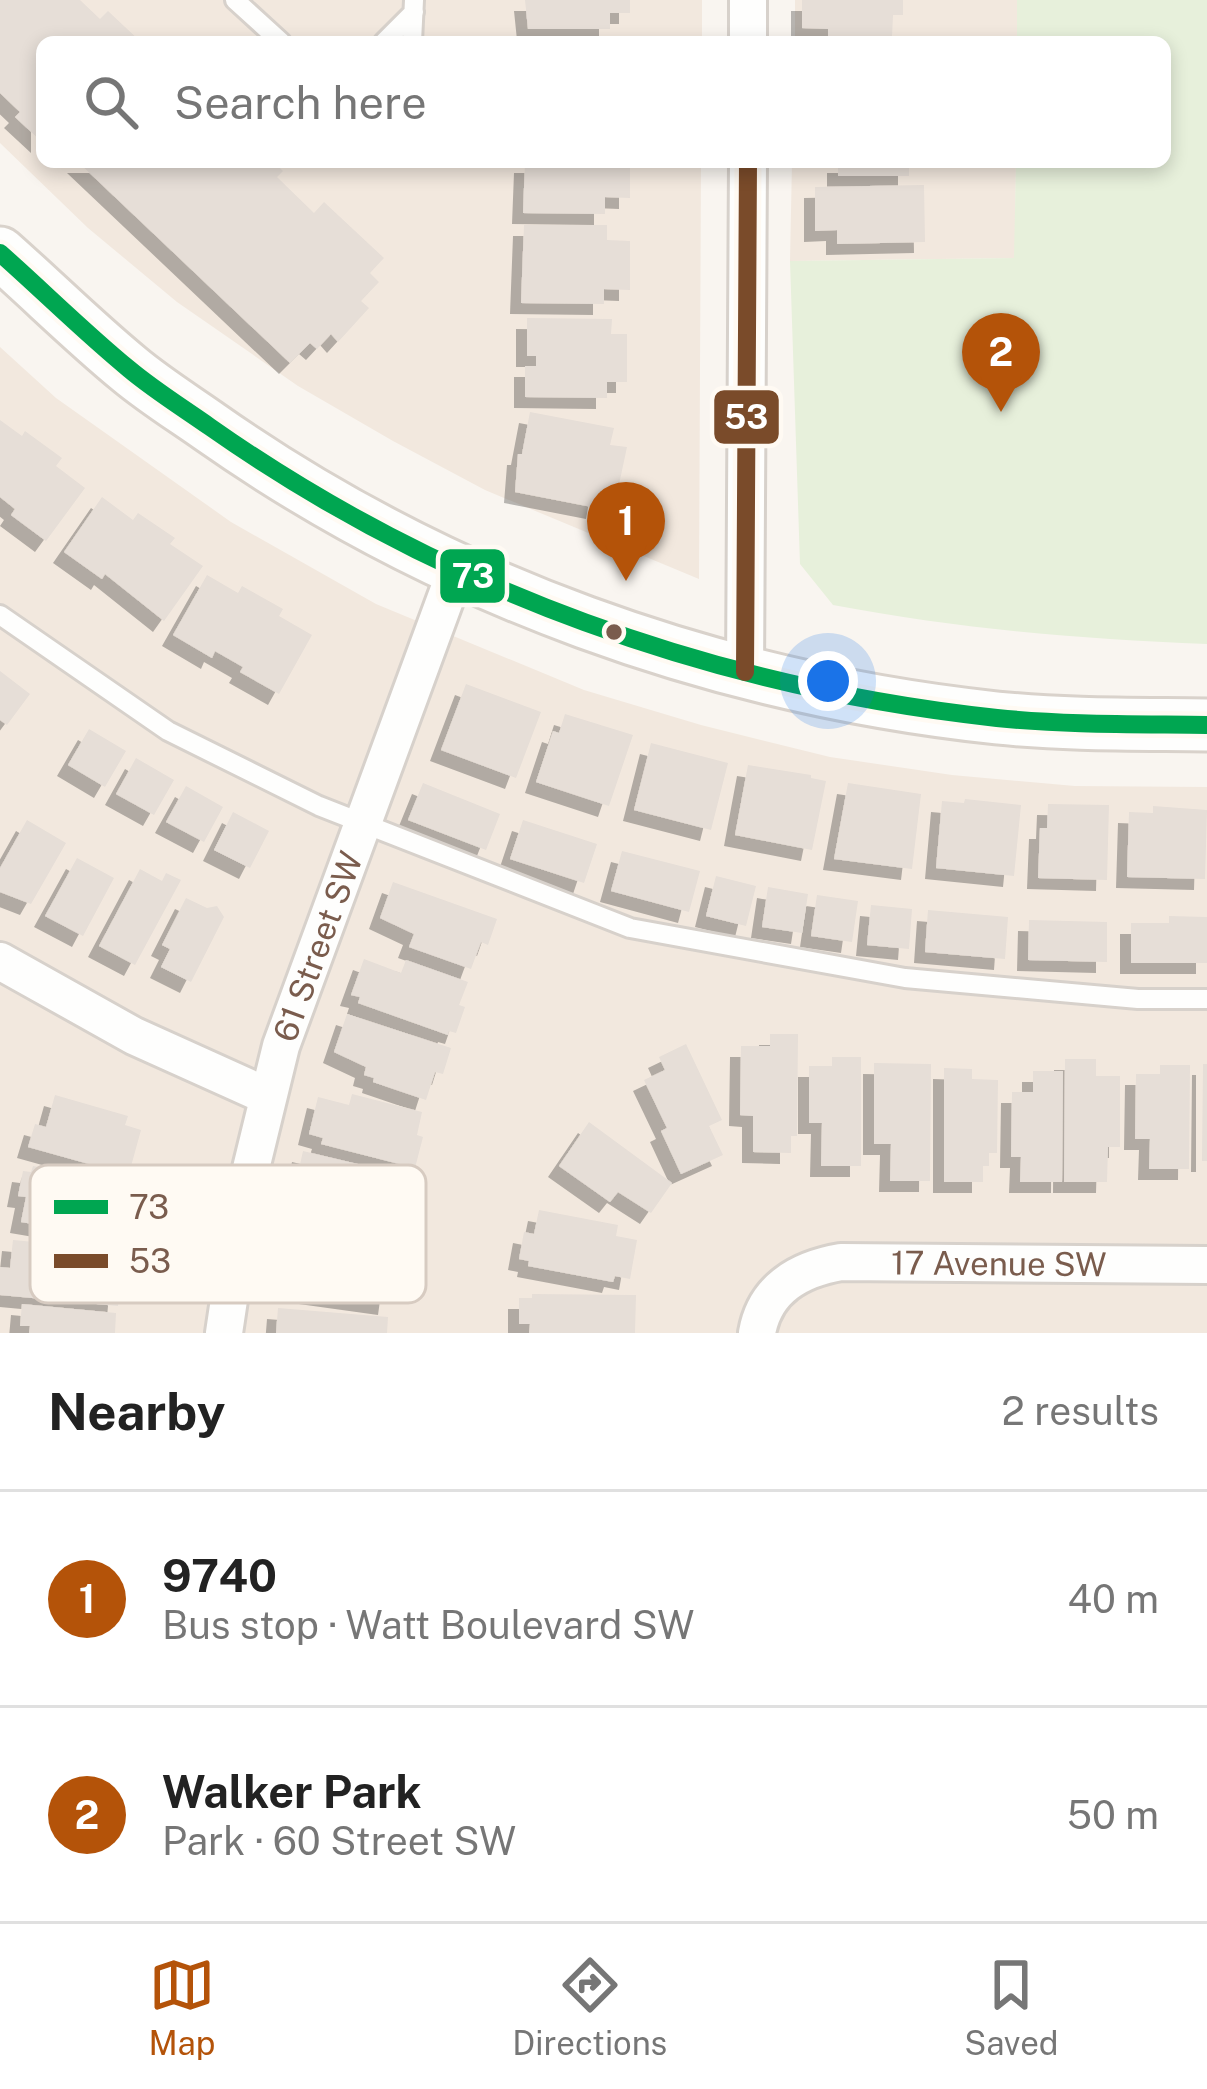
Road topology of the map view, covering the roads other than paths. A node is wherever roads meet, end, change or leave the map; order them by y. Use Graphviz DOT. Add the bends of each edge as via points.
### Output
graph roads {
  1 [pos="235,0"];
  2 [pos="748,0"];
  3 [pos="414,6"];
  4 [pos="274,36"];
  5 [pos="389,36"];
  6 [pos="412,36"];
  7 [pos="748,36"];
  8 [pos="748,168"];
  9 [pos="0,253"];
  10 [pos="456,570"];
  11 [pos="0,615"];
  12 [pos="745,672"];
  13 [pos="1207,725"];
  14 [pos="361,824"];
  15 [pos="0,961"];
  16 [pos="1207,999"];
  17 [pos="267,1096"];
  18 [pos="253,1165"];
  19 [pos="1207,1265"];
  20 [pos="227,1303"];
  21 [pos="224,1333"];
  22 [pos="757,1333"];
  1 -- 4 [label="lane"];
  2 -- 7 [label="street"];
  3 -- 5 [label="lane"];
  3 -- 6 [label="lane"];
  8 -- 12 [label="street"];
  9 -- 10 [label="street" via="130,370 234,443"];
  10 -- 12 [label="street" via="624,636"];
  10 -- 14 [label="street, 61 Street SW"];
  11 -- 14 [label="lane" via="168,730"];
  12 -- 13 [label="street" via="998,718"];
  14 -- 16 [label="lane" via="630,928 905,978"];
  14 -- 17 [label="street, 61 Street SW"];
  15 -- 17 [label="street" via="134,1036"];
  17 -- 18 [label="street, 61 Street SW"];
  19 -- 22 [label="street, 17 Avenue SW" via="815,1266 792,1276 765,1306"];
  20 -- 21 [label="street, 61 Street SW"];
}
